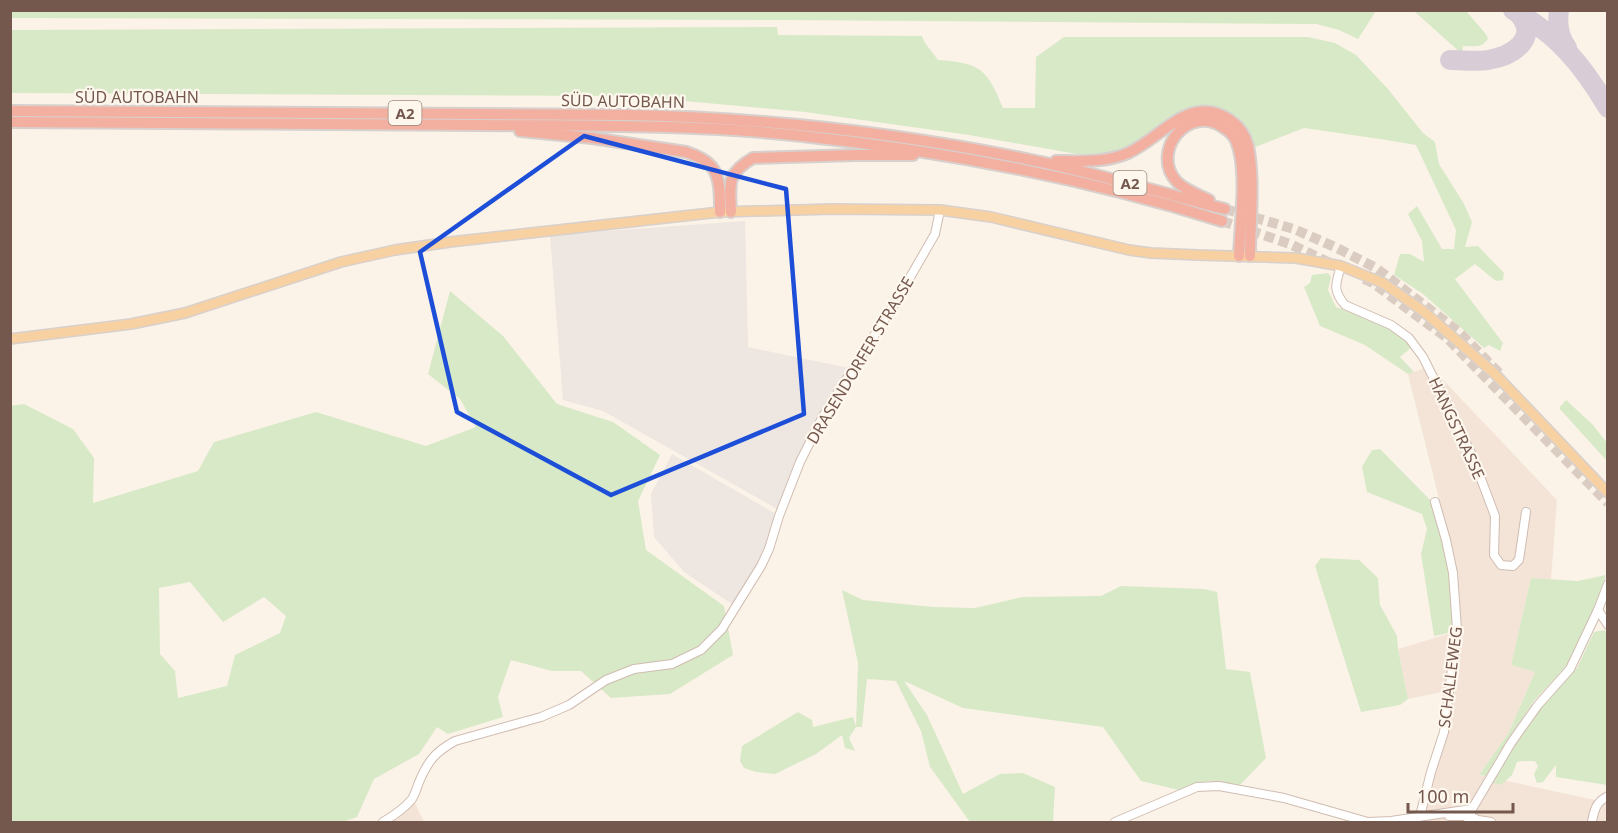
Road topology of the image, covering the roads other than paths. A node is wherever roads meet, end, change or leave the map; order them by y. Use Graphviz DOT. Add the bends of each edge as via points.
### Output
graph roads {
  1 [pos="10,111"];
  2 [pos="10,122"];
  3 [pos="485,125"];
  4 [pos="936,153"];
  5 [pos="1034,160"];
  6 [pos="940,210"];
  7 [pos="726,212"];
  8 [pos="1222,220"];
  9 [pos="1245,256"];
  10 [pos="1341,266"];
  11 [pos="10,339"];
  12 [pos="1608,493"];
  13 [pos="1435,501"];
  14 [pos="1526,512"];
  15 [pos="1608,584"];
  16 [pos="1598,610"];
  17 [pos="1608,626"];
  18 [pos="1608,796"];
  19 [pos="1420,816"];
  20 [pos="1470,816"];
  21 [pos="382,822"];
  22 [pos="1115,822"];
  23 [pos="1491,822"];
  24 [pos="1592,822"];
  1 -- 5 [label="highway, SÜD AUTOBAHN / A2" via="678,116 860,131"];
  2 -- 3 [label="highway, SÜD AUTOBAHN / A2"];
  3 -- 4 [label="highway, SÜD AUTOBAHN / A2" via="733,130"];
  3 -- 7 [label="highway" via="686,152 712,167"];
  4 -- 7 [label="highway" via="753,158 738,166 732,178"];
  4 -- 8 [label="highway, SÜD AUTOBAHN / A2" via="1088,184"];
  5 -- 9 [label="highway" via="1110,159 1143,145 1183,116 1204,111 1224,116 1243,132 1247,143 1251,171"];
  5 -- 9 [label="highway, SÜD AUTOBAHN / A2" via="1226,209 1177,182 1169,168 1170,146 1185,125 1206,120 1217,122 1235,139 1240,153"];
  6 -- 7 [label="main road"];
  6 -- 9 [label="main road" via="1129,250"];
  6 -- 21 [label="street, DRASENDORFER STRASSE" via="935,234 822,418 800,462 766,555 722,629 701,650 672,664 634,669 606,680 550,713 442,747 426,766 413,797"];
  7 -- 11 [label="main road" via="395,250 341,262 185,313"];
  9 -- 10 [label="main road" via="1296,258"];
  10 -- 12 [label="main road" via="1383,283 1453,336 1495,374"];
  10 -- 14 [label="street, HANGSTRASSE" via="1335,286 1340,299 1391,325 1423,357 1472,455 1495,516 1494,555 1501,565 1513,566 1519,560"];
  13 -- 19 [label="street, SCHALLEWEG" via="1453,573 1457,629 1444,732"];
  15 -- 16 [label="street"];
  16 -- 17 [label="street"];
  16 -- 20 [label="street" via="1570,669 1511,743"];
  18 -- 24 [label="street" via="1596,805"];
  19 -- 20 [label="street"];
  19 -- 22 [label="street" via="1368,822 1284,798 1219,786 1197,787"];
  20 -- 23 [label="street"];
}
